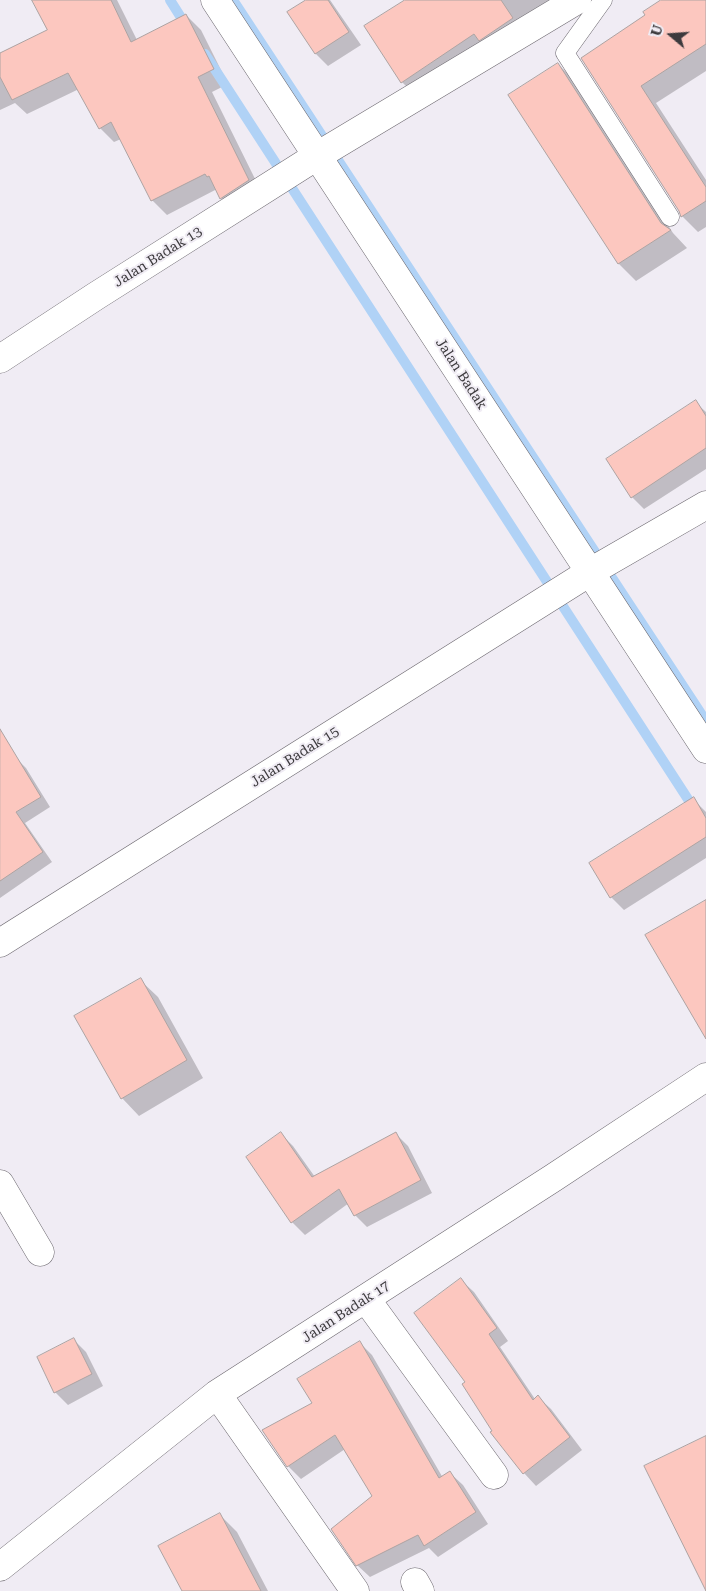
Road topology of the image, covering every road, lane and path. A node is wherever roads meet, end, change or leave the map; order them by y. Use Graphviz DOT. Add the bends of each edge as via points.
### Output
graph roads {
  1 [pos="215,0"];
  2 [pos="577,0"];
  3 [pos="603,0"];
  4 [pos="317,156"];
  5 [pos="670,218"];
  6 [pos="0,359"];
  7 [pos="706,505"];
  8 [pos="590,572"];
  9 [pos="706,749"];
  10 [pos="0,943"];
  11 [pos="706,1077"];
  12 [pos="0,1184"];
  13 [pos="40,1252"];
  14 [pos="366,1299"];
  15 [pos="217,1394"];
  16 [pos="494,1475"];
  17 [pos="0,1567"];
  18 [pos="355,1591"];
  1 -- 4 [label="street, Jalan Badak"];
  2 -- 4 [label="street, Jalan Badak 13"];
  3 -- 5 [label="lane" via="565,53"];
  4 -- 6 [label="street, Jalan Badak 13"];
  4 -- 8 [label="street, Jalan Badak"];
  7 -- 8 [label="street, Jalan Badak 15"];
  8 -- 9 [label="street, Jalan Badak"];
  8 -- 10 [label="street, Jalan Badak 15"];
  11 -- 14 [label="street, Jalan Badak 17"];
  12 -- 13 [label="street"];
  14 -- 15 [label="street, Jalan Badak 17"];
  14 -- 16 [label="street"];
  15 -- 17 [label="street, Jalan Badak 17"];
  15 -- 18 [label="street"];
}
